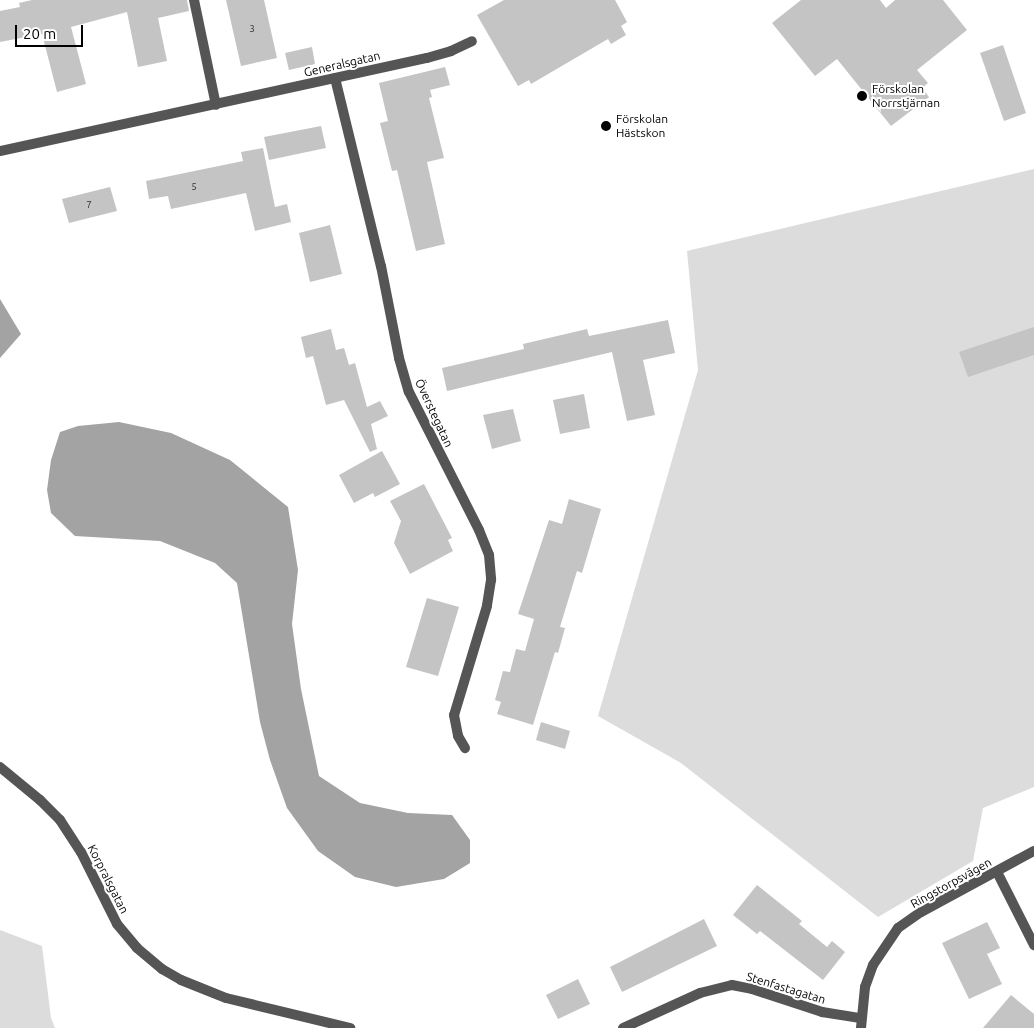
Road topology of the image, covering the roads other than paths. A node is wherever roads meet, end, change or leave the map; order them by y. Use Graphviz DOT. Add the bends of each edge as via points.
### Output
graph roads {
  1 [pos="194,0"];
  2 [pos="472,41"];
  3 [pos="335,78"];
  4 [pos="216,105"];
  5 [pos="0,151"];
  6 [pos="465,748"];
  7 [pos="0,767"];
  8 [pos="1034,852"];
  9 [pos="996,872"];
  10 [pos="1034,945"];
  11 [pos="861,1023"];
  12 [pos="350,1028"];
  13 [pos="623,1028"];
  1 -- 4 [label="street"];
  2 -- 3 [label="street, Generalsgatan" via="427,58"];
  3 -- 4 [label="street, Generalsgatan"];
  3 -- 6 [label="street, Överstegatan" via="409,392 476,523 489,556 491,580 487,606 454,715 458,736"];
  4 -- 5 [label="street, Generalsgatan"];
  7 -- 12 [label="street, Korpralsgatan" via="60,820 81,852 117,924 162,968 181,980 226,998"];
  8 -- 9 [label="street, Ringstorpsvägen"];
  9 -- 10 [label="street"];
  9 -- 11 [label="street, Ringstorpsvägen" via="898,928 872,965 865,987"];
  11 -- 13 [label="street, Stenfastagatan" via="752,988 732,985 700,993"];
}
